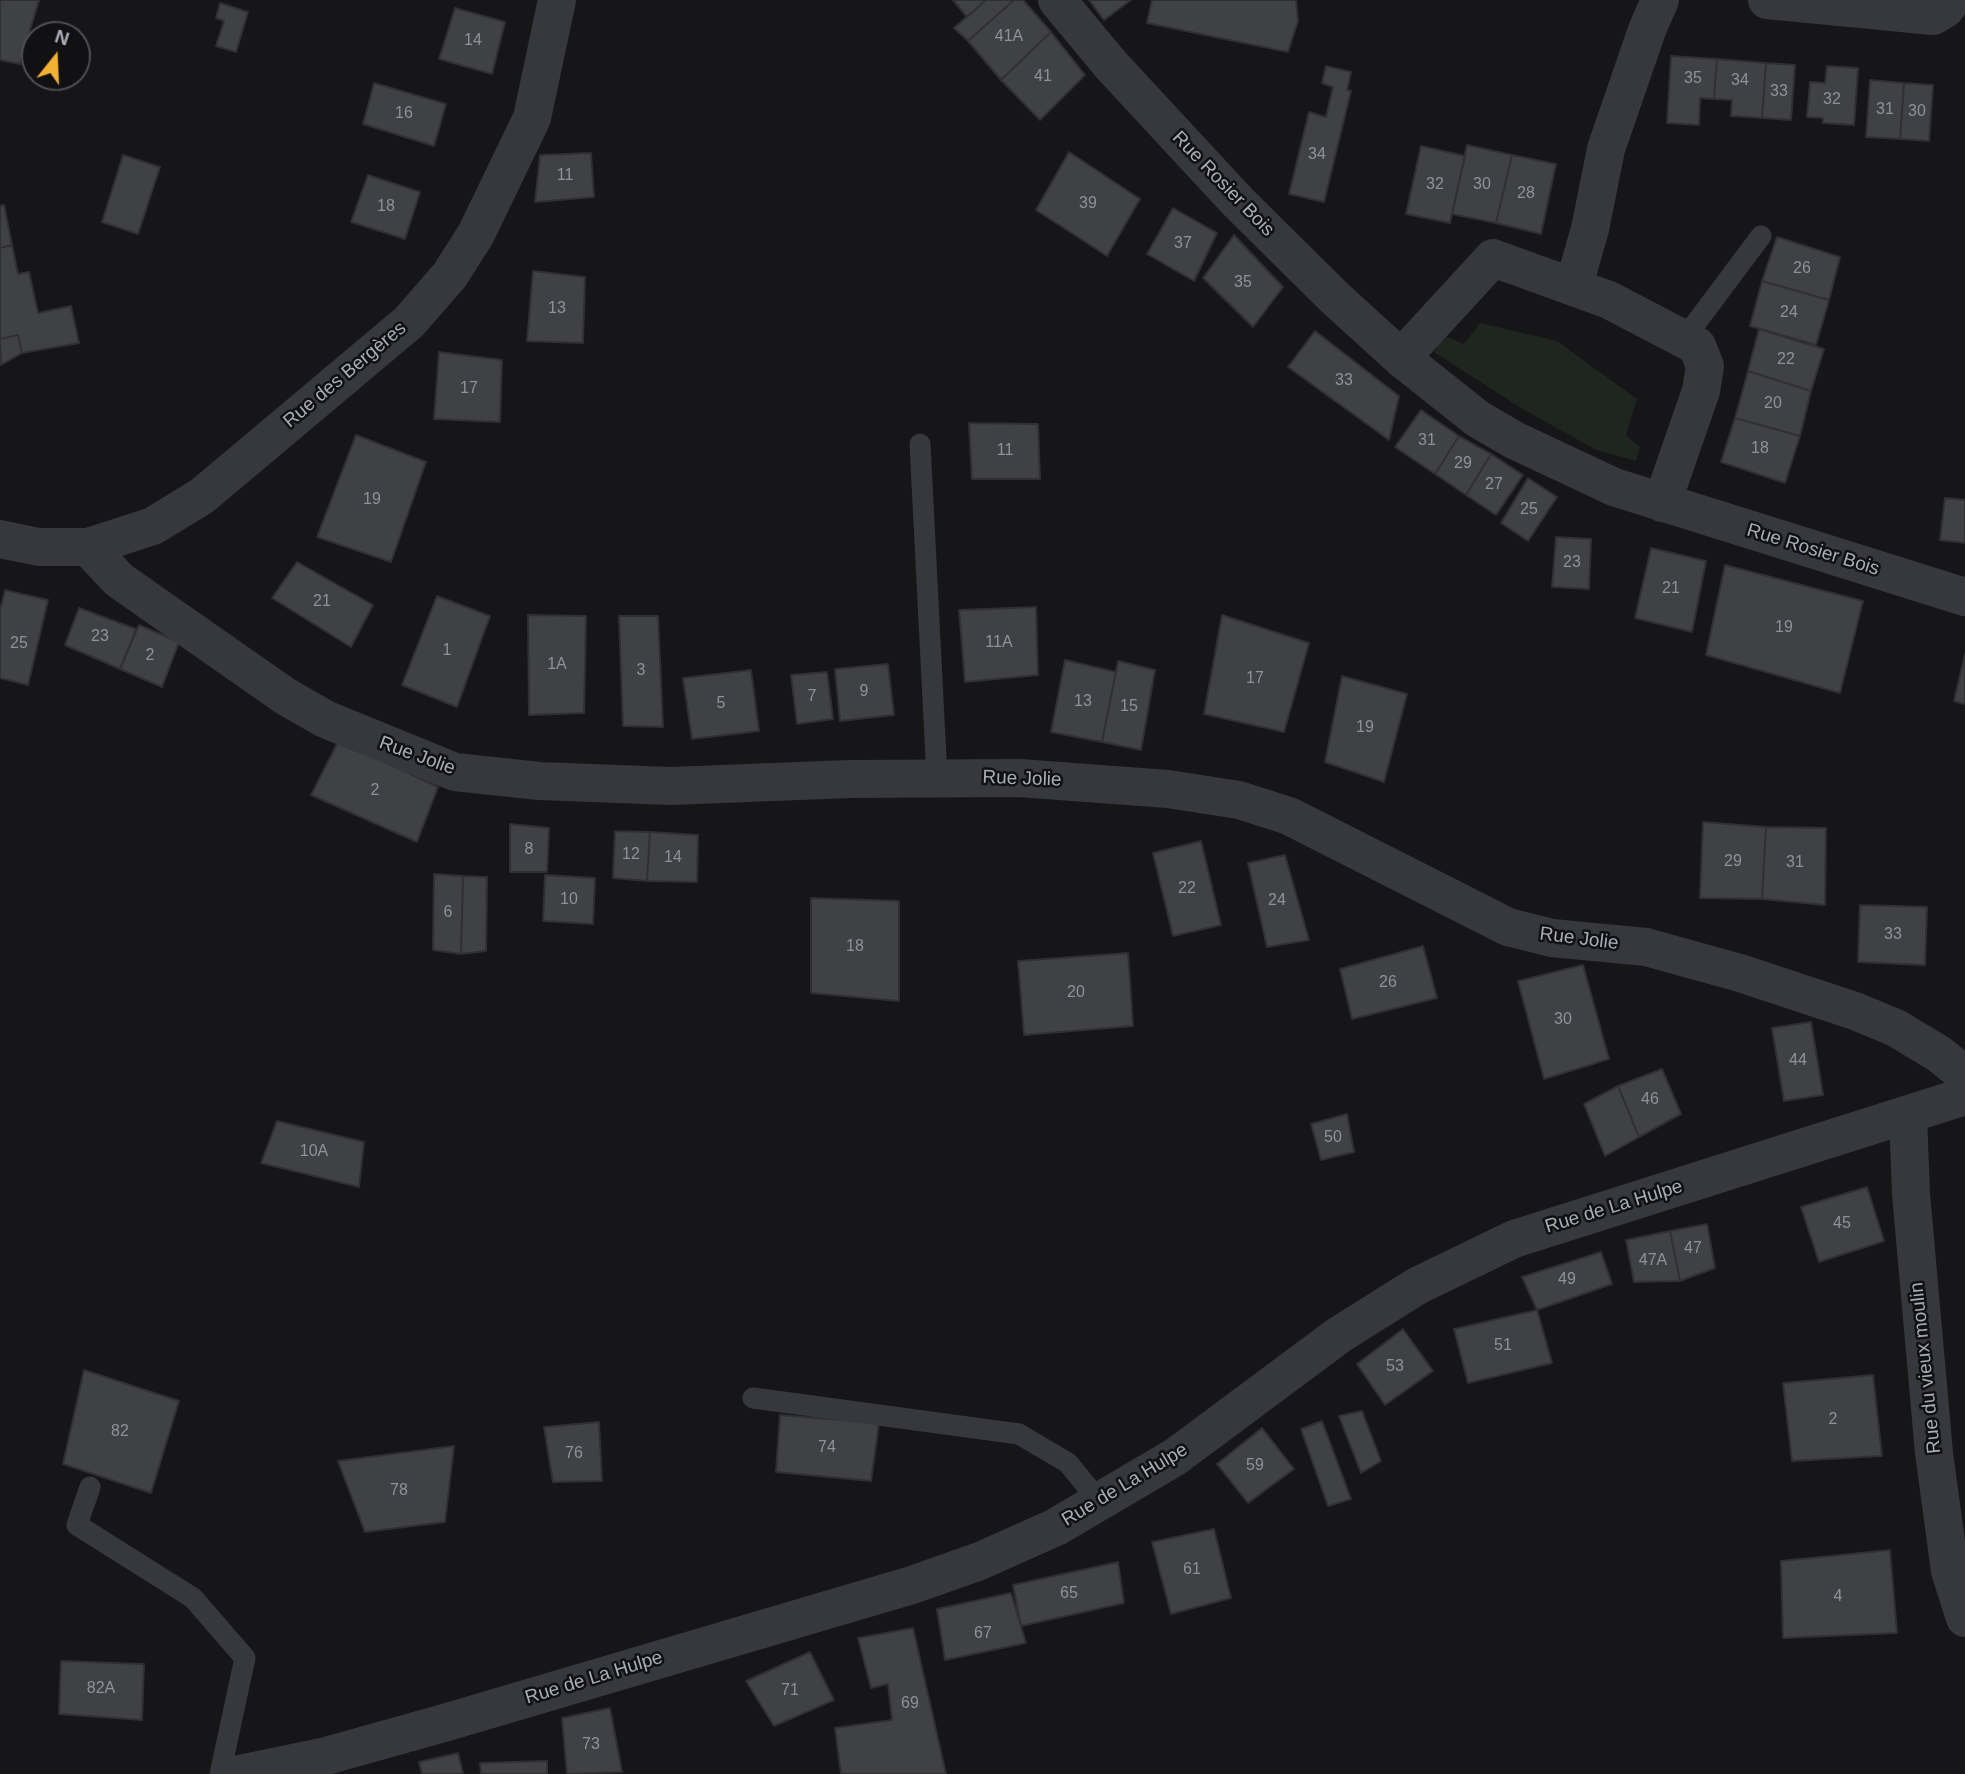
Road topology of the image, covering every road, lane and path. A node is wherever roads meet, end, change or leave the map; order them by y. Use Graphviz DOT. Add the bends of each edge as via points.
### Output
graph roads {
  1 [pos="557,0"];
  2 [pos="1058,0"];
  3 [pos="1661,0"];
  4 [pos="1767,0"];
  5 [pos="1952,0"];
  6 [pos="1761,236"];
  7 [pos="1574,285"];
  8 [pos="1684,339"];
  9 [pos="1401,358"];
  10 [pos="920,444"];
  11 [pos="1662,503"];
  12 [pos="0,539"];
  13 [pos="88,547"];
  14 [pos="1965,597"];
  15 [pos="937,778"];
  16 [pos="1965,1075"];
  17 [pos="1965,1097"];
  18 [pos="1908,1115"];
  19 [pos="753,1398"];
  20 [pos="90,1487"];
  21 [pos="1099,1502"];
  22 [pos="1965,1618"];
  23 [pos="220,1774"];
  24 [pos="239,1774"];
  1 -- 13 [label="street, Rue des Bergères" via="532,118 477,234 450,275 371,357 202,496 153,526"];
  2 -- 9 [label="street, Rue Rosier Bois" via="1111,65 1238,202"];
  3 -- 7 [label="street" via="1606,149"];
  4 -- 5 [label="street" via="1933,16"];
  6 -- 8 [label="lane"];
  7 -- 8 [label="street"];
  7 -- 9 [label="street" via="1493,258"];
  8 -- 11 [label="street" via="1697,346 1705,366 1702,391"];
  9 -- 11 [label="street, Rue Rosier Bois" via="1478,419 1514,440 1614,487"];
  10 -- 15 [label="lane"];
  11 -- 14 [label="street, Rue Rosier Bois"];
  12 -- 13 [label="street, Rue des Bergères" via="39,547"];
  13 -- 15 [label="street, Rue Jolie" via="119,580 285,696 325,719 455,772 539,781 671,786"];
  15 -- 16 [label="street, Rue Jolie" via="1053,780 1239,800 1289,816 1508,927 1552,938 1647,947 1740,973 1896,1028"];
  17 -- 18 [label="street, Rue de La Hulpe"];
  18 -- 21 [label="street, Rue de La Hulpe" via="1514,1239 1417,1286 1350,1328 1175,1457"];
  18 -- 22 [label="street, Rue du vieux moulin" via="1934,1452 1950,1570"];
  19 -- 21 [label="lane" via="1019,1434 1068,1463"];
  20 -- 23 [label="lane" via="77,1525 193,1598 245,1658"];
  21 -- 24 [label="street, Rue de La Hulpe" via="1056,1527 912,1586 316,1759"];
}
